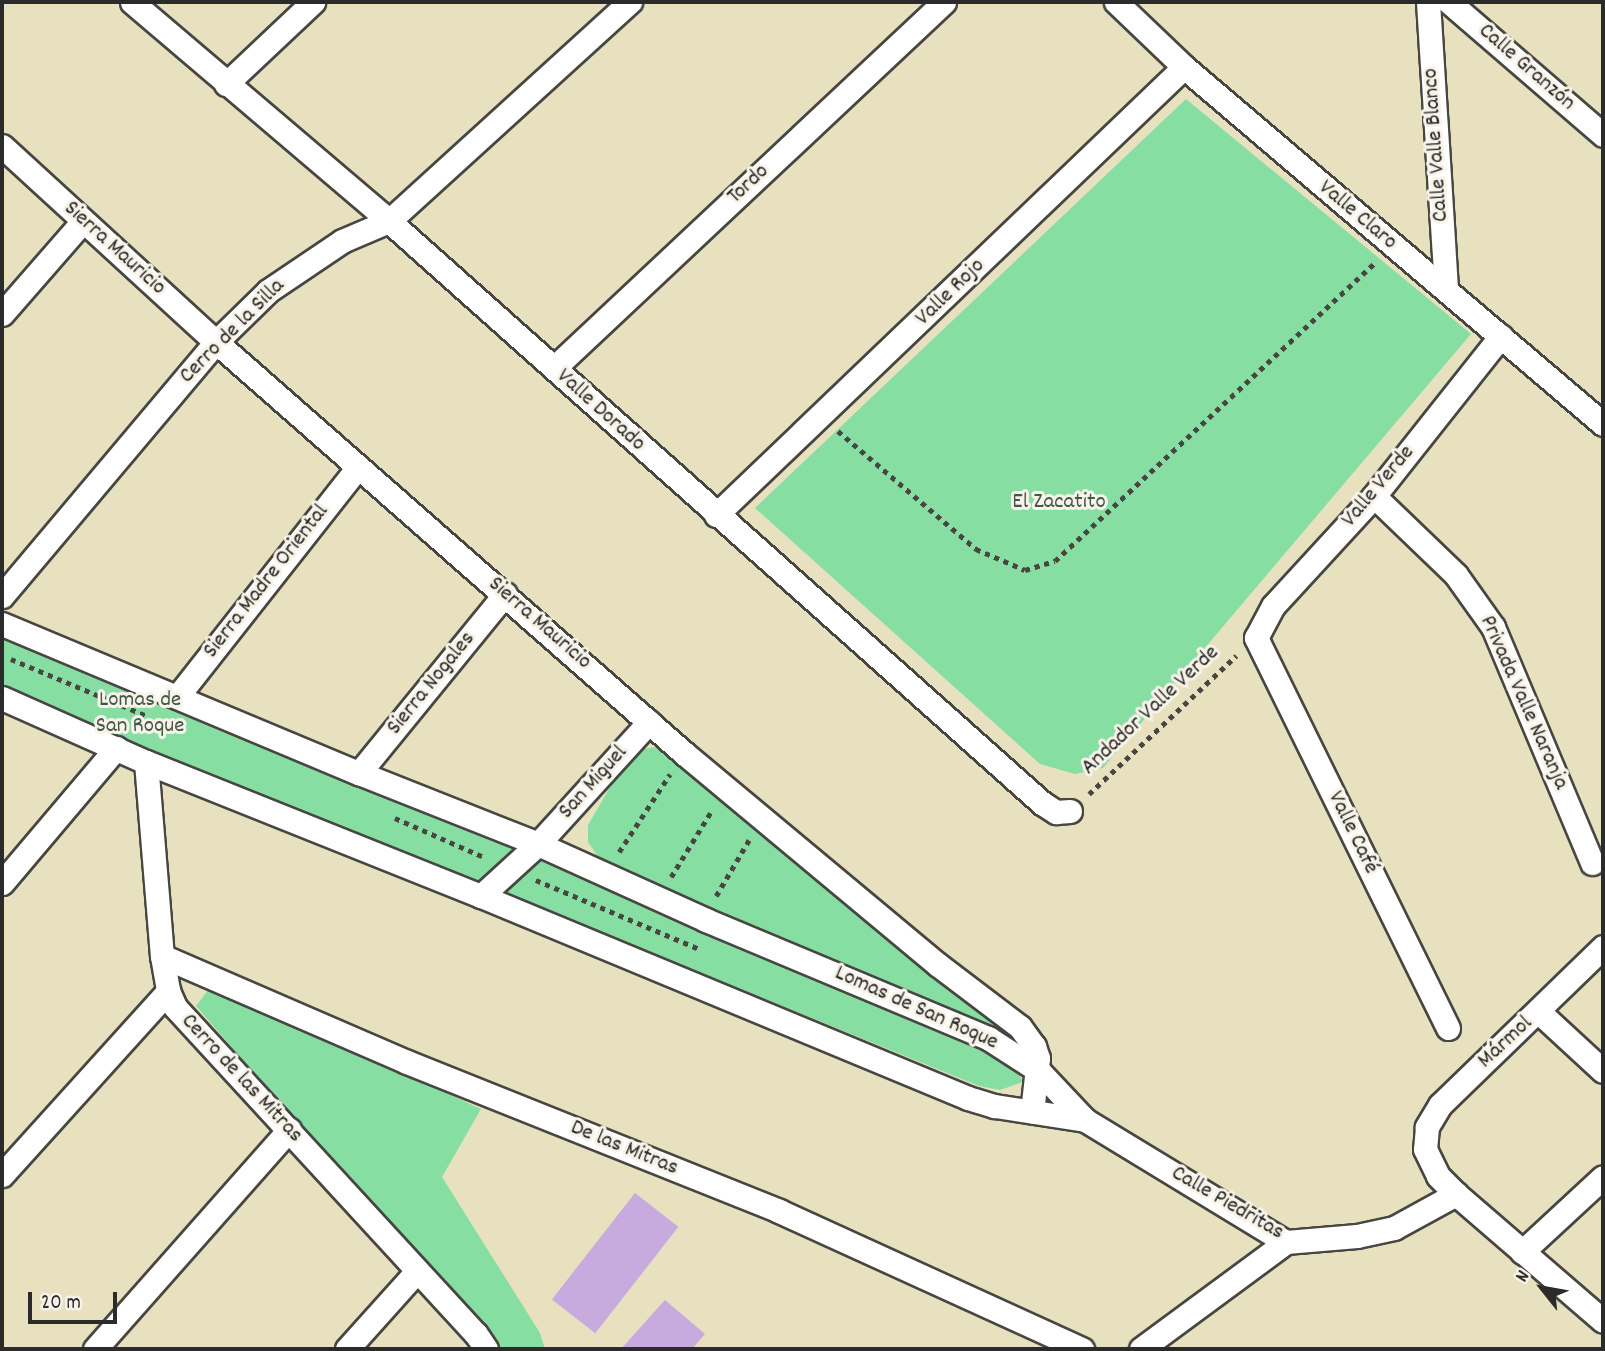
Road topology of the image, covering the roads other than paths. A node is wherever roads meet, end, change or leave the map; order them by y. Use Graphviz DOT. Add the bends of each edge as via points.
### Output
graph roads {
  1 [pos="132,2"];
  2 [pos="313,2"];
  3 [pos="630,2"];
  4 [pos="944,2"];
  5 [pos="1116,2"];
  6 [pos="1428,2"];
  7 [pos="1449,2"];
  8 [pos="1184,67"];
  9 [pos="226,84"];
  10 [pos="1603,135"];
  11 [pos="2,146"];
  12 [pos="83,221"];
  13 [pos="389,221"];
  14 [pos="1446,288"];
  15 [pos="2,314"];
  16 [pos="1501,336"];
  17 [pos="216,342"];
  18 [pos="554,368"];
  19 [pos="1603,424"];
  20 [pos="358,467"];
  21 [pos="1374,496"];
  22 [pos="716,516"];
  23 [pos="505,594"];
  24 [pos="2,596"];
  25 [pos="2,624"];
  26 [pos="1256,638"];
  27 [pos="177,697"];
  28 [pos="2,698"];
  29 [pos="649,722"];
  30 [pos="116,748"];
  31 [pos="146,762"];
  32 [pos="359,773"];
  33 [pos="1070,811"];
  34 [pos="538,844"];
  35 [pos="1592,863"];
  36 [pos="2,883"];
  37 [pos="481,896"];
  38 [pos="1603,947"];
  39 [pos="162,956"];
  40 [pos="168,991"];
  41 [pos="1539,1013"];
  42 [pos="1448,1028"];
  43 [pos="1039,1071"];
  44 [pos="1603,1071"];
  45 [pos="1032,1112"];
  46 [pos="1085,1120"];
  47 [pos="289,1130"];
  48 [pos="2,1175"];
  49 [pos="1603,1177"];
  50 [pos="1456,1194"];
  51 [pos="1286,1242"];
  52 [pos="1522,1252"];
  53 [pos="417,1271"];
  54 [pos="1603,1321"];
  55 [pos="481,1341"];
  56 [pos="95,1349"];
  57 [pos="347,1349"];
  58 [pos="1082,1349"];
  59 [pos="1141,1349"];
  1 -- 9 [label="street, Valle Dorado"];
  2 -- 9 [label="street"];
  3 -- 13 [label="street, Cerro de la Silla"];
  4 -- 18 [label="street, Tordo"];
  5 -- 8 [label="street, Valle Claro"];
  6 -- 14 [label="street, Calle Valle Blanco"];
  7 -- 10 [label="street, Calle Granzón"];
  8 -- 14 [label="street, Valle Claro"];
  8 -- 22 [label="street, Valle Rojo"];
  9 -- 13 [label="street, Valle Dorado"];
  11 -- 12 [label="street, Sierra Mauricio"];
  12 -- 15 [label="street"];
  12 -- 17 [label="street, Sierra Mauricio"];
  13 -- 17 [label="street, Cerro de la Silla" via="342,241 305,264 268,291"];
  13 -- 18 [label="street, Valle Dorado"];
  14 -- 16 [label="street, Valle Claro"];
  16 -- 19 [label="street, Valle Claro"];
  16 -- 21 [label="street, Valle Verde"];
  17 -- 20 [label="street, Sierra Mauricio"];
  17 -- 24 [label="street, Cerro de la Silla"];
  18 -- 22 [label="street, Valle Dorado"];
  20 -- 23 [label="street, Sierra Mauricio"];
  20 -- 27 [label="street, Sierra Madre Oriental"];
  21 -- 26 [label="street, Valle Verde" via="1273,606"];
  21 -- 35 [label="street, Privada Valle Naranja" via="1456,575 1483,610"];
  22 -- 33 [label="street, Valle Dorado" via="1042,803 1056,812"];
  23 -- 29 [label="street, Sierra Mauricio"];
  23 -- 32 [label="street, Sierra Nogales"];
  25 -- 27 [label="street, Lomas de San Roque"];
  26 -- 42 [label="street, Valle Café"];
  27 -- 32 [label="street, Lomas de San Roque"];
  28 -- 30 [label="street"];
  29 -- 34 [label="street, San Miguel"];
  29 -- 43 [label="street, Sierra Mauricio" via="937,964 1009,1017 1034,1045"];
  30 -- 31 [label="street"];
  30 -- 36 [label="street"];
  31 -- 37 [label="street"];
  31 -- 39 [label="street, Cerro de las Mitras"];
  32 -- 34 [label="street, Lomas de San Roque"];
  34 -- 37 [label="street, San Miguel"];
  34 -- 43 [label="street, Lomas de San Roque" via="988,1038"];
  37 -- 45 [label="street" via="968,1098"];
  38 -- 41 [label="street, Mármol"];
  39 -- 40 [label="street, Cerro de las Mitras"];
  39 -- 58 [label="street, De las Mitras" via="407,1062 779,1211"];
  40 -- 47 [label="street, Cerro de las Mitras" via="182,1018"];
  40 -- 48 [label="street"];
  41 -- 44 [label="street"];
  41 -- 50 [label="street, Mármol" via="1440,1105 1427,1127 1425,1149 1438,1176"];
  43 -- 45 [label="street, Sierra Mauricio"];
  43 -- 46 [label="street, Lomas de San Roque"];
  45 -- 46 [label="street"];
  46 -- 51 [label="street, Calle Piedritas"];
  47 -- 53 [label="street, Cerro de las Mitras"];
  47 -- 56 [label="street"];
  49 -- 52 [label="street"];
  50 -- 51 [label="street, Calle Piedritas" via="1394,1228"];
  50 -- 52 [label="street"];
  51 -- 59 [label="street"];
  52 -- 54 [label="street"];
  53 -- 55 [label="street, Cerro de las Mitras"];
  53 -- 57 [label="street"];
}
